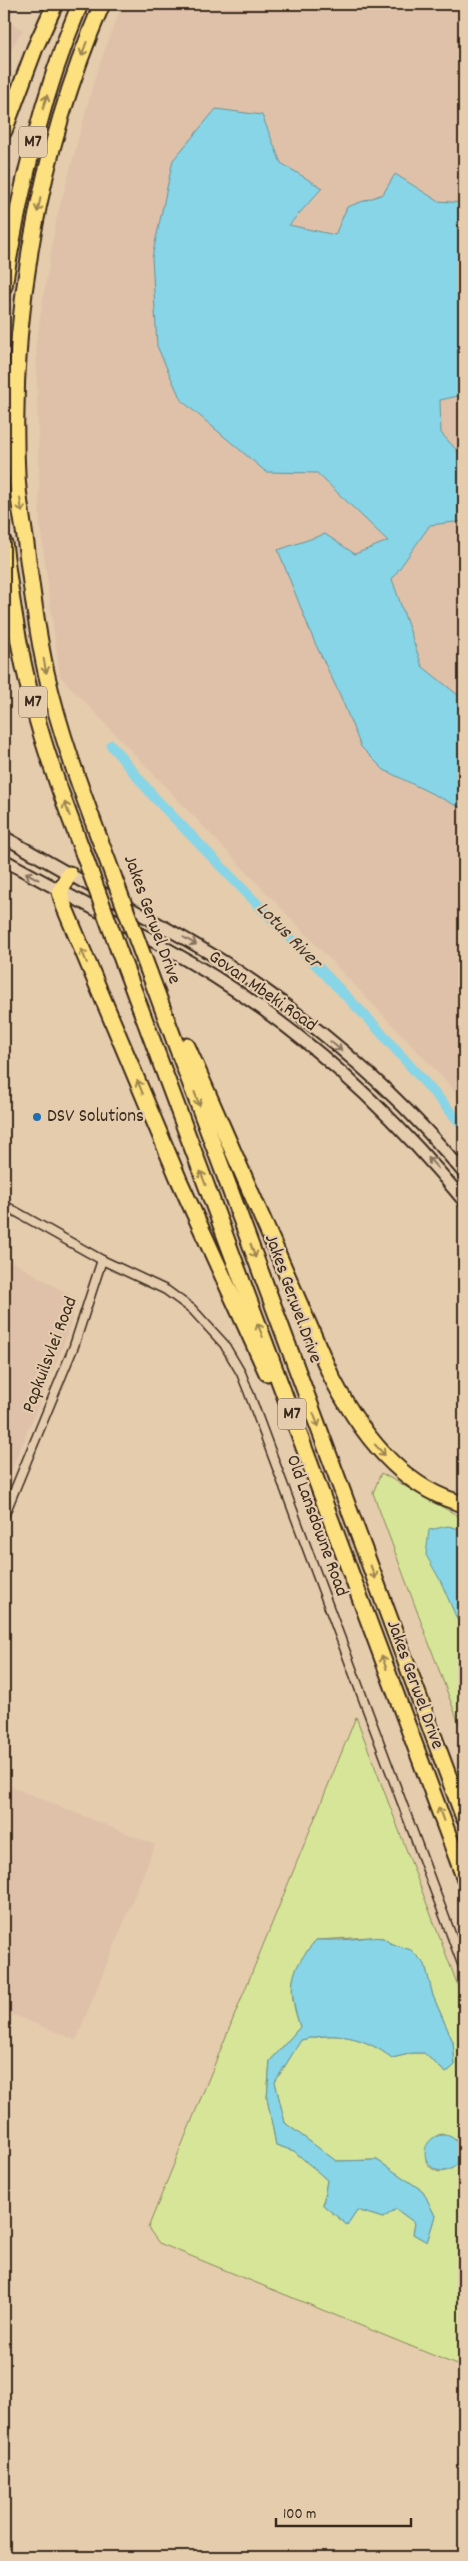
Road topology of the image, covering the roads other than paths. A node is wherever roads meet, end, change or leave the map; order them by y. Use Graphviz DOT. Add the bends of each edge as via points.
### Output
graph roads {
  1 [pos="55,4"];
  2 [pos="80,4"];
  3 [pos="102,4"];
  4 [pos="4,131"];
  5 [pos="4,286"];
  6 [pos="4,543"];
  7 [pos="4,837"];
  8 [pos="4,860"];
  9 [pos="70,874"];
  10 [pos="60,892"];
  11 [pos="151,977"];
  12 [pos="464,1173"];
  13 [pos="464,1201"];
  14 [pos="4,1205"];
  15 [pos="102,1260"];
  16 [pos="321,1490"];
  17 [pos="464,1504"];
  18 [pos="4,1516"];
  19 [pos="464,1818"];
  20 [pos="464,1876"];
  21 [pos="464,1969"];
  1 -- 4 [label="highway"];
  5 -- 2 [label="highway, M7, one-way" via="14,223 30,156 53,76"];
  3 -- 11 [label="highway, Jakes Gerwel Drive / M7, one-way, bridge" via="73,80 35,223 17,357 17,478 46,672 65,741"];
  16 -- 6 [label="highway, Jakes Gerwel Drive / M7, one-way, bridge" via="119,951 41,732 25,674"];
  7 -- 9 [label="main road, Govan Mbeki Road"];
  10 -- 8 [label="main road, Govan Mbeki Road, one-way"];
  9 -- 10 [label="highway"];
  9 -- 12 [label="main road, Govan Mbeki Road, one-way" via="206,950 282,1003 376,1081 418,1121"];
  13 -- 10 [label="main road, Govan Mbeki Road, one-way" via="400,1128 338,1069 292,1032 216,978"];
  16 -- 10 [label="highway, one-way" via="179,1180"];
  11 -- 17 [label="highway, one-way" via="182,1036 342,1398 368,1437 399,1469 436,1493"];
  11 -- 19 [label="highway, Jakes Gerwel Drive / M7, one-way"];
  14 -- 15 [label="street, Old Lansdowne Road"];
  15 -- 18 [label="street, Papkuilsvlei Road" via="74,1346"];
  15 -- 21 [label="street, Old Lansdowne Road" via="166,1290 192,1309 220,1338 241,1373"];
  20 -- 16 [label="highway, Jakes Gerwel Drive / M7, one-way"];
}
